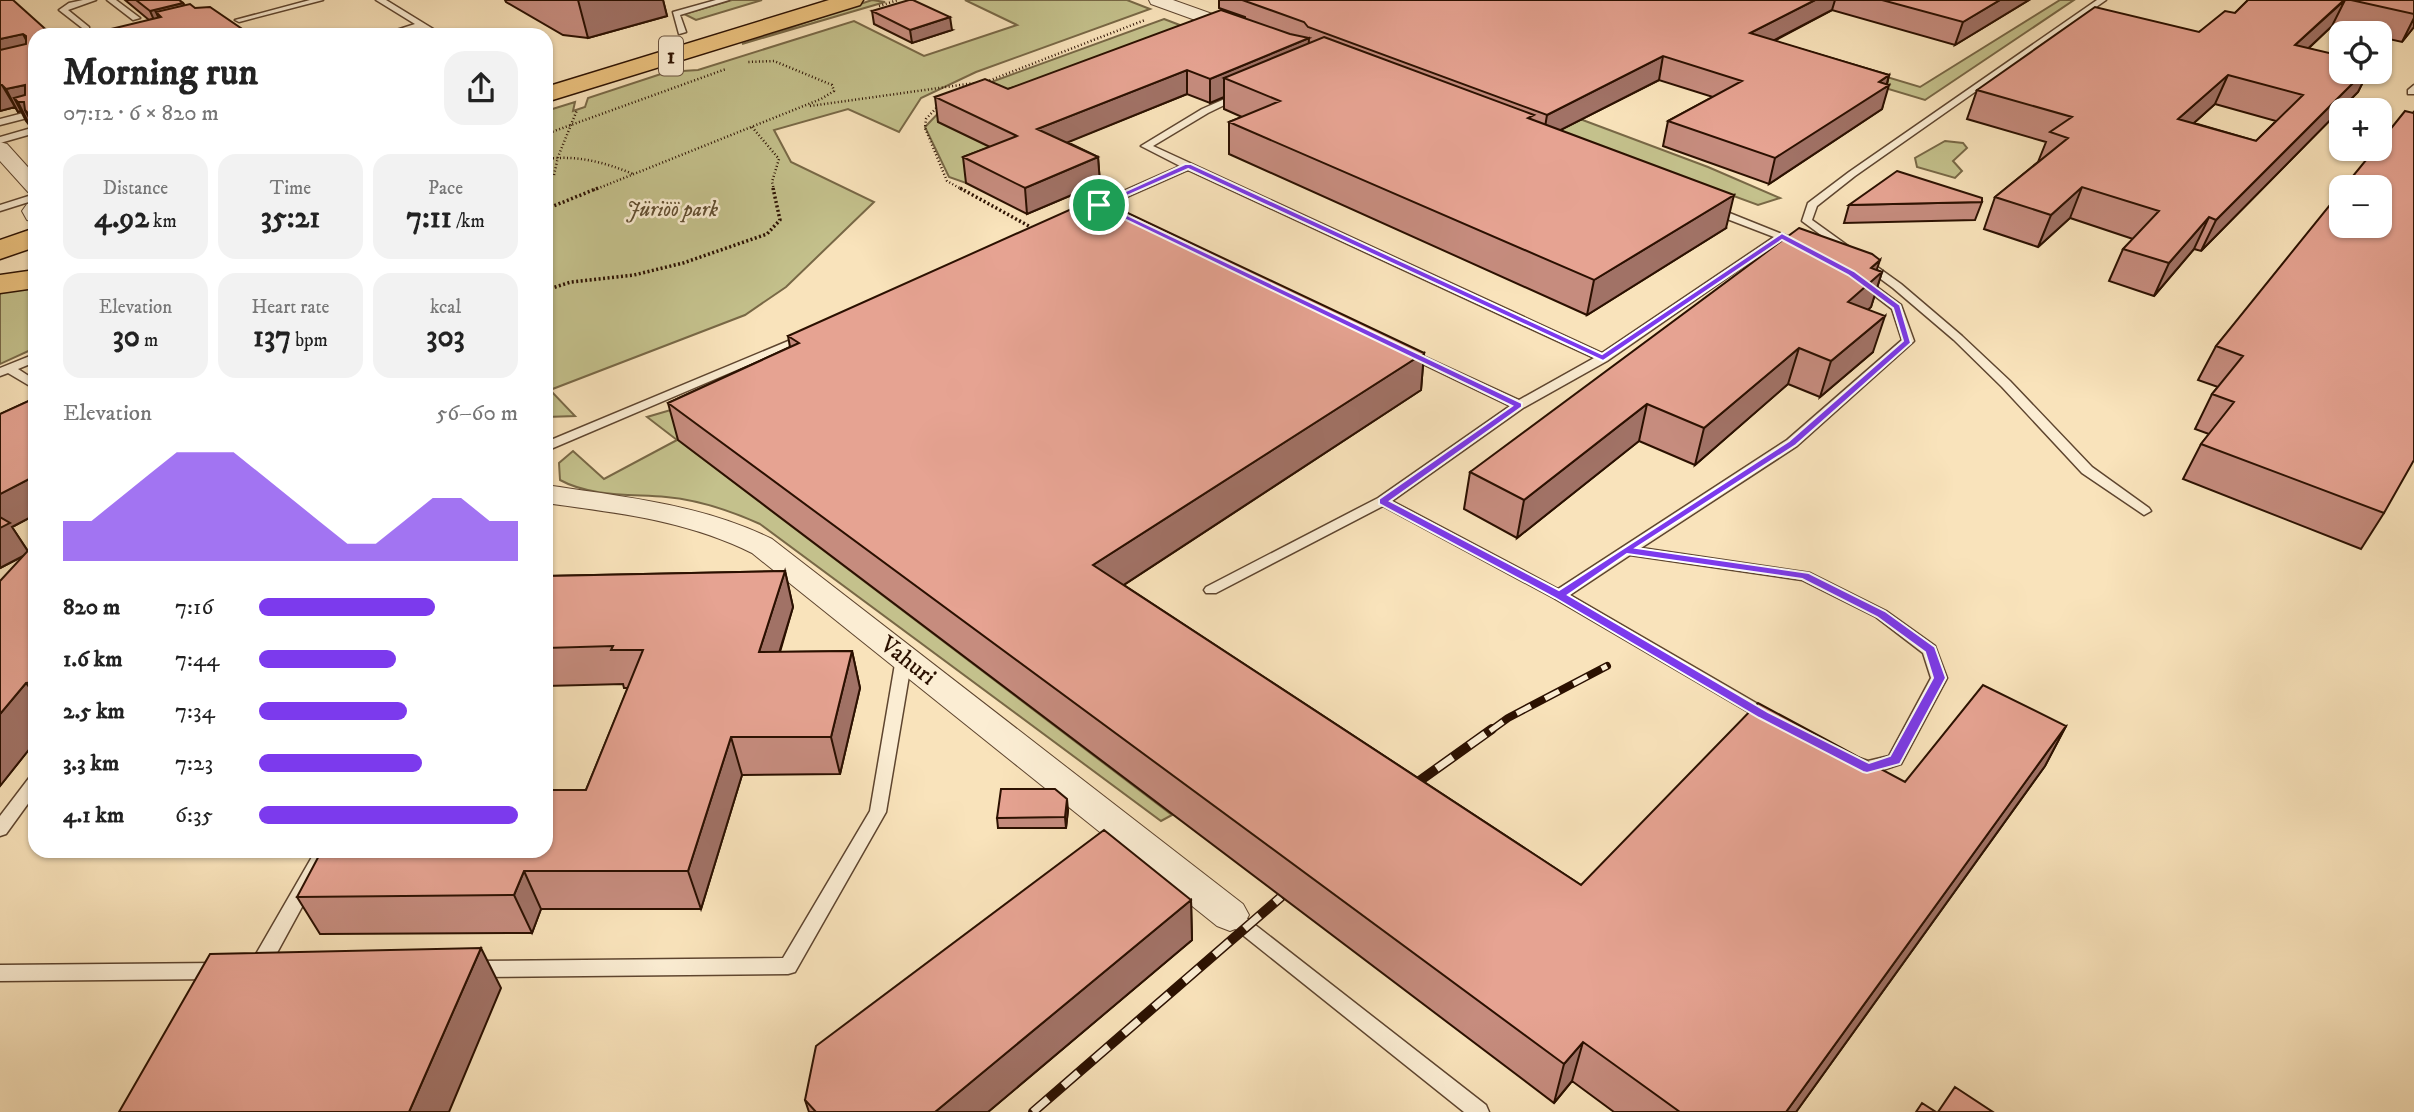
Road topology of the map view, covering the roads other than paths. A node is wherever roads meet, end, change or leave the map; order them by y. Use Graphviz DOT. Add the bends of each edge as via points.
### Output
graph roads {
  1 [pos="92,0"];
  2 [pos="111,0"];
  3 [pos="319,0"];
  4 [pos="380,0"];
  5 [pos="725,0"];
  6 [pos="790,0"];
  7 [pos="852,0"];
  8 [pos="1157,0"];
  9 [pos="2102,0"];
  10 [pos="136,18"];
  11 [pos="239,20"];
  12 [pos="422,25"];
  13 [pos="85,28"];
  14 [pos="411,28"];
  15 [pos="427,28"];
  16 [pos="682,32"];
  17 [pos="1257,37"];
  18 [pos="553,71"];
  19 [pos="1252,91"];
  20 [pos="553,93"];
  21 [pos="28,115"];
  22 [pos="0,122"];
  23 [pos="28,132"];
  24 [pos="0,140"];
  25 [pos="0,148"];
  26 [pos="1188,166"];
  27 [pos="28,180"];
  28 [pos="28,199"];
  29 [pos="1099,205"];
  30 [pos="1705,207"];
  31 [pos="0,208"];
  32 [pos="1111,211"];
  33 [pos="1040,232"];
  34 [pos="28,240"];
  35 [pos="0,250"];
  36 [pos="28,267"];
  37 [pos="1851,273"];
  38 [pos="0,277"];
  39 [pos="28,280"];
  40 [pos="0,284"];
  41 [pos="821,330"];
  42 [pos="1395,346"];
  43 [pos="1603,358"];
  44 [pos="28,361"];
  45 [pos="4,370"];
  46 [pos="28,382"];
  47 [pos="1519,405"];
  48 [pos="553,444"];
  49 [pos="553,495"];
  50 [pos="1383,501"];
  51 [pos="2144,511"];
  52 [pos="1625,550"];
  53 [pos="1211,590"];
  54 [pos="1559,595"];
  55 [pos="904,658"];
  56 [pos="1787,727"];
  57 [pos="1844,757"];
  58 [pos="27,803"];
  59 [pos="0,829"];
  60 [pos="320,858"];
  61 [pos="1230,915"];
  62 [pos="452,969"];
  63 [pos="256,971"];
  64 [pos="284,971"];
  65 [pos="0,973"];
  66 [pos="1479,1112"];
  1 -- 13 [label="lane" via="63,10"];
  2 -- 10 [label="lane"];
  3 -- 11 [label="lane"];
  4 -- 12 [label="lane"];
  5 -- 16 [label="lane" via="676,14"];
  6 -- 16 [label="highway, 1"];
  7 -- 20 [label="highway, 1"];
  8 -- 17 [label="street"];
  9 -- 51 [label="lane" via="1852,174 1812,205 1807,221 1897,286 1958,338 2087,470"];
  12 -- 14 [label="lane"];
  12 -- 15 [label="lane"];
  16 -- 18 [label="highway, 1"];
  19 -- 26 [label="lane" via="1205,111 1146,146"];
  21 -- 22 [label="lane"];
  23 -- 24 [label="lane"];
  25 -- 27 [label="street"];
  26 -- 29 [label="lane"];
  26 -- 43 [label="lane"];
  28 -- 31 [label="lane"];
  29 -- 32 [label="lane"];
  29 -- 33 [label="lane"];
  30 -- 43 [label="lane" via="1787,239"];
  34 -- 35 [label="highway"];
  36 -- 38 [label="highway"];
  37 -- 52 [label="lane" via="1897,307 1908,341 1792,443"];
  39 -- 40 [label="highway"];
  41 -- 48 [label="lane"];
  42 -- 47 [label="lane"];
  43 -- 47 [label="lane"];
  44 -- 45 [label="lane"];
  45 -- 46 [label="lane"];
  47 -- 50 [label="lane"];
  49 -- 55 [label="street, Vahuri" via="665,511 732,529 762,546"];
  50 -- 53 [label="lane"];
  50 -- 54 [label="lane"];
  52 -- 54 [label="lane"];
  52 -- 57 [label="lane" via="1805,576 1881,614 1930,650 1939,678 1895,760 1867,768"];
  54 -- 56 [label="lane"];
  55 -- 61 [label="street, Vahuri"];
  55 -- 62 [label="lane" via="878,812 788,966"];
  58 -- 59 [label="lane"];
  60 -- 63 [label="lane"];
  61 -- 66 [label="lane"];
  63 -- 64 [label="lane"];
  63 -- 65 [label="lane"];
}
